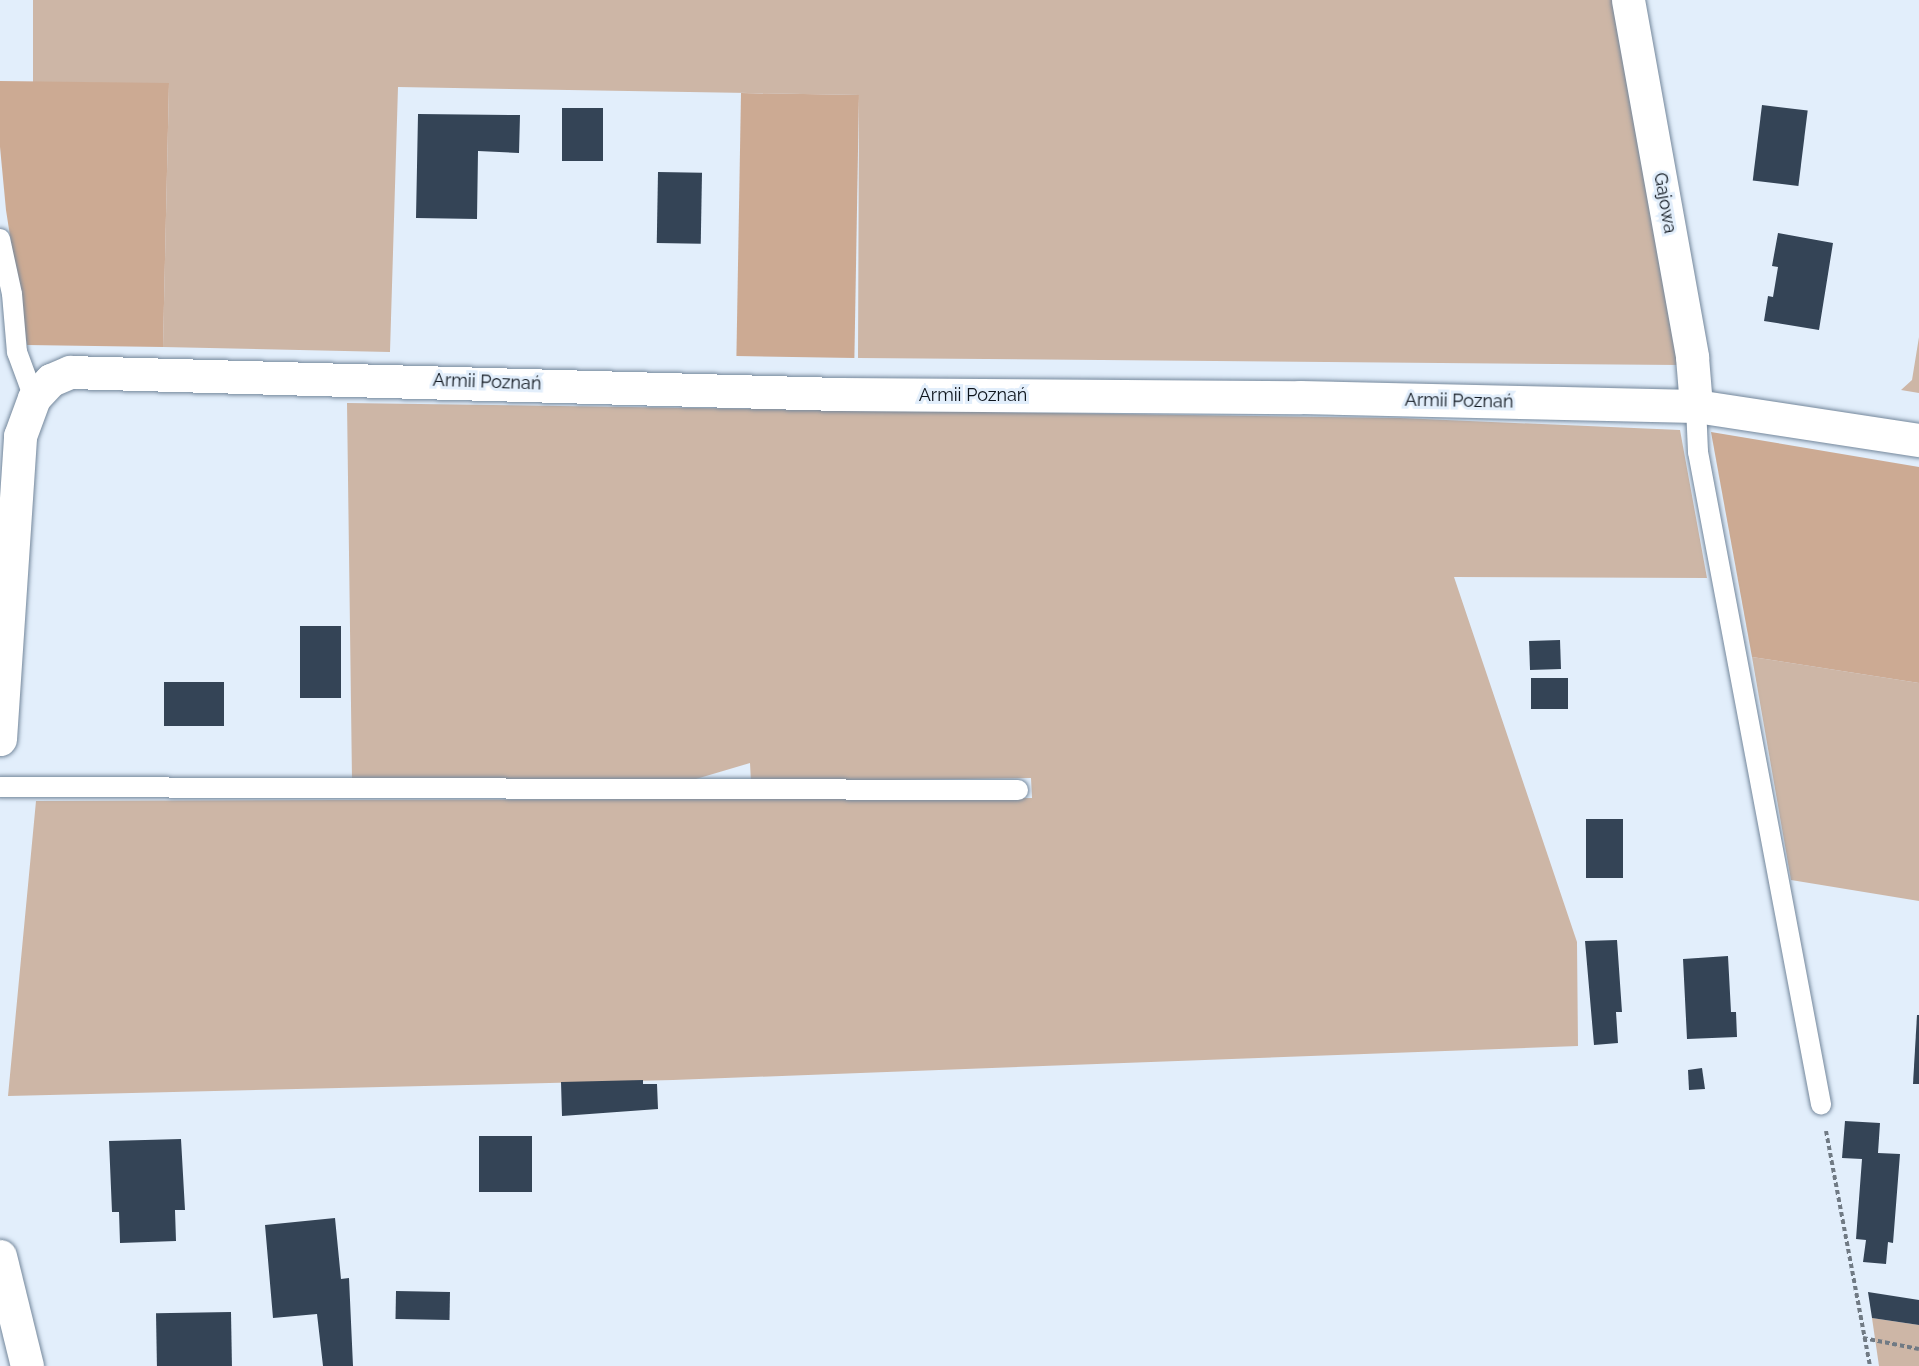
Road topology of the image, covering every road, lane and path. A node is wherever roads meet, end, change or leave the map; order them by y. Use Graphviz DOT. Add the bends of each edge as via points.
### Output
graph roads {
  1 [pos="1628,0"];
  2 [pos="0,239"];
  3 [pos="9,351"];
  4 [pos="34,398"];
  5 [pos="1696,406"];
  6 [pos="1919,440"];
  7 [pos="0,739"];
  8 [pos="0,788"];
  9 [pos="1018,790"];
  10 [pos="1821,1104"];
  11 [pos="0,1256"];
  12 [pos="1863,1338"];
  13 [pos="1919,1348"];
  14 [pos="27,1366"];
  15 [pos="1870,1366"];
  1 -- 5 [label="street, Gajowa" via="1692,357"];
  2 -- 3 [label="lane" via="12,294"];
  3 -- 4 [label="lane"];
  4 -- 5 [label="street, Armii Poznań" via="51,380 70,372 97,370 840,394 1300,397"];
  4 -- 7 [label="street" via="20,436 15,474"];
  5 -- 6 [label="street, Armii Poznań"];
  5 -- 10 [label="lane" via="1698,452"];
  8 -- 9 [label="lane"];
  10 -- 12 [label="path"];
  11 -- 14 [label="street"];
  12 -- 13 [label="path"];
  12 -- 15 [label="path"];
}
